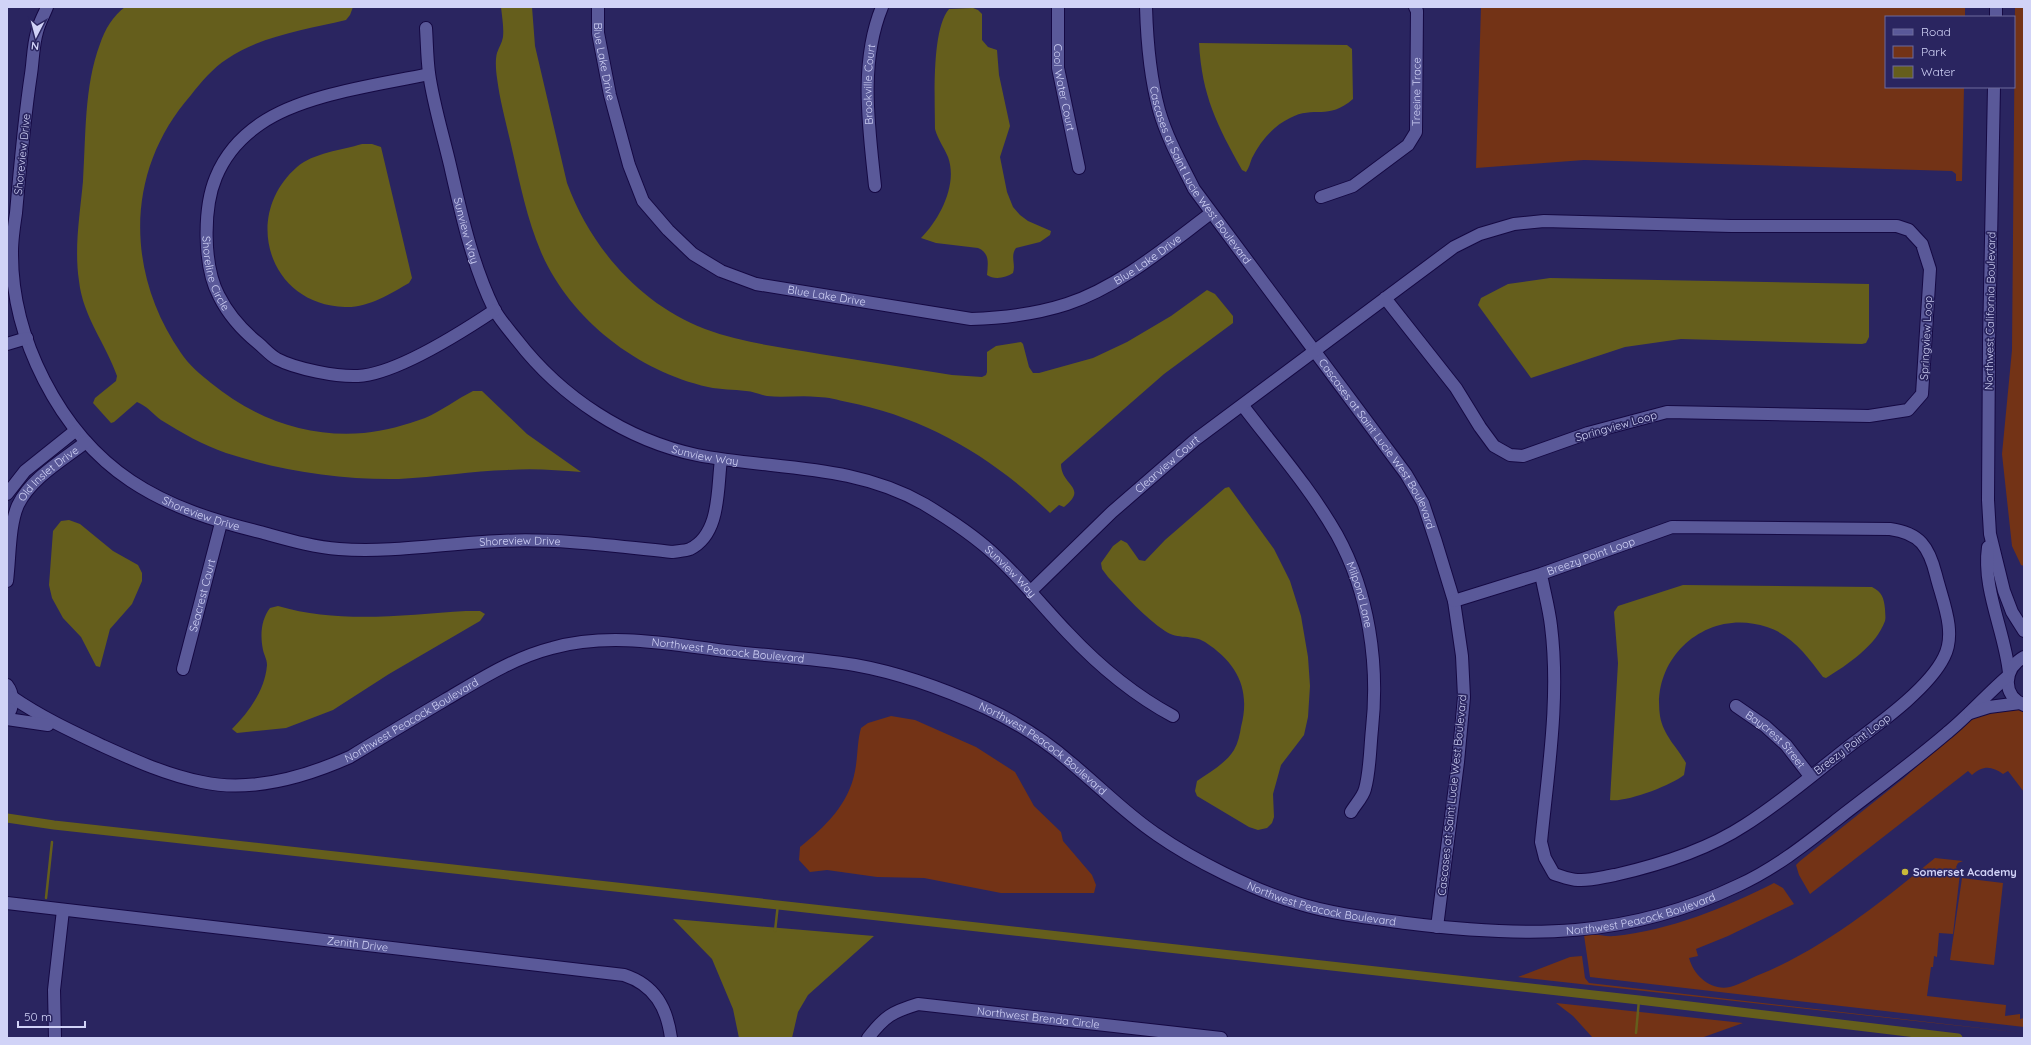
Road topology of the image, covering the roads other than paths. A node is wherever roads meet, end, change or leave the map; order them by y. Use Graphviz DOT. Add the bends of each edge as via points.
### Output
graph roads {
  1 [pos="48,7"];
  2 [pos="598,7"];
  3 [pos="882,7"];
  4 [pos="1058,7"];
  5 [pos="1146,7"];
  6 [pos="1415,7"];
  7 [pos="426,28"];
  8 [pos="429,74"];
  9 [pos="1994,88"];
  10 [pos="1079,168"];
  11 [pos="875,186"];
  12 [pos="1321,197"];
  13 [pos="1211,213"];
  14 [pos="1385,298"];
  15 [pos="495,310"];
  16 [pos="27,338"];
  17 [pos="7,344"];
  18 [pos="1314,351"];
  19 [pos="1243,406"];
  20 [pos="75,431"];
  21 [pos="86,442"];
  22 [pos="721,460"];
  23 [pos="7,494"];
  24 [pos="222,523"];
  25 [pos="1990,534"];
  26 [pos="1541,574"];
  27 [pos="7,581"];
  28 [pos="1031,591"];
  29 [pos="1454,601"];
  30 [pos="2024,631"];
  31 [pos="2024,657"];
  32 [pos="183,669"];
  33 [pos="2008,674"];
  34 [pos="7,685"];
  35 [pos="12,697"];
  36 [pos="2022,704"];
  37 [pos="1736,706"];
  38 [pos="1969,714"];
  39 [pos="7,716"];
  40 [pos="1173,716"];
  41 [pos="7,719"];
  42 [pos="69,730"];
  43 [pos="1810,776"];
  44 [pos="1351,812"];
  45 [pos="7,903"];
  46 [pos="63,910"];
  47 [pos="1437,927"];
  48 [pos="55,1038"];
  49 [pos="671,1038"];
  50 [pos="868,1038"];
  51 [pos="1221,1038"];
  1 -- 16 [label="street, Shoreview Drive" via="37,31 12,251 17,302"];
  2 -- 13 [label="street, Blue Lake Drive" via="598,33 610,94 629,165 643,201 693,254 721,271 756,284 964,318 1004,318 1067,304 1095,293 1146,262"];
  3 -- 11 [label="street, Brookville Court" via="871,50 868,83"];
  4 -- 10 [label="street, Cool Water Court" via="1058,68"];
  5 -- 13 [label="street, Cascases at Saint Lucie West Boulevard" via="1150,68 1159,111 1194,189"];
  6 -- 12 [label="street, Treeine Trace" via="1416,132 1408,145 1353,186"];
  7 -- 8 [label="street, Sunview Way"];
  8 -- 15 [label="street, Sunview Way" via="463,220 478,271"];
  8 -- 15 [label="street, Shoreline Circle" via="291,106 260,124 235,144 216,176 206,215 208,257 218,295 241,329 277,359 319,372 358,376 390,369 465,330"];
  9 -- 25 [label="street, Northwest California Boulevard" via="1989,350"];
  13 -- 18 [label="street, Cascases at Saint Lucie West Boulevard"];
  14 -- 14 [label="street, Springview Loop" via="1456,388 1494,446 1510,455 1523,456 1588,433 1667,412 1869,416 1908,410 1922,394 1930,268 1922,244 1909,230 1897,226 1730,226 1544,221 1514,224 1480,234 1454,248"];
  14 -- 18 [label="street, Springview Loop"];
  15 -- 22 [label="street, Sunview Way" via="534,363 566,391 602,417 638,436 683,452"];
  16 -- 17 [label="street"];
  16 -- 20 [label="street, Shoreview Drive" via="38,370 52,398"];
  18 -- 19 [label="street, Clearview Court"];
  18 -- 29 [label="street, Cascases at Saint Lucie West Boulevard" via="1406,474 1423,503"];
  19 -- 28 [label="street, Clearview Court" via="1195,440 1112,512"];
  19 -- 44 [label="street, Milpond Lane" via="1308,490 1337,536 1361,593 1374,672 1374,707 1365,790"];
  20 -- 21 [label="street, Shoreview Drive"];
  20 -- 23 [label="street, Old Inslet Drive" via="25,471"];
  21 -- 24 [label="street, Shoreview Drive" via="131,482 196,514"];
  21 -- 27 [label="street, Old Inslet Drive" via="36,481 18,505 14,518"];
  22 -- 24 [label="street, Shoreview Drive" via="714,516 706,537 690,549 672,552 545,541 501,540 339,549 298,542"];
  22 -- 28 [label="street, Sunview Way" via="845,474 887,486 922,503 958,526 994,554"];
  24 -- 32 [label="street, Seacrest Court"];
  25 -- 30 [label="street, Northwest California Boulevard" via="2004,591 2012,612"];
  25 -- 33 [label="street, Northwest California Boulevard" via="1990,586 2007,657"];
  26 -- 29 [label="street, Breezy Point Loop"];
  26 -- 43 [label="street, Breezy Point Loop" via="1551,625 1554,684 1553,718 1540,842 1554,874 1577,880 1602,877 1639,869 1698,849 1744,826"];
  26 -- 43 [label="street, Breezy Point Loop" via="1672,527 1890,529 1904,531 1918,538 1932,559 1950,630 1944,657 1929,678 1898,709"];
  28 -- 40 [label="street, Sunview Way" via="1068,633 1105,669 1147,702"];
  29 -- 47 [label="street, Cascases at Saint Lucie West Boulevard" via="1462,656 1464,697"];
  31 -- 33 [label="street, Northwest Peacock Boulevard" via="2012,666"];
  33 -- 36 [label="street, Northwest California Boulevard" via="2010,692"];
  33 -- 38 [label="street, Northwest Peacock Boulevard"];
  34 -- 35 [label="street"];
  35 -- 39 [label="street" via="12,707"];
  35 -- 42 [label="street, Northwest Peacock Boulevard" via="37,714"];
  36 -- 38 [label="street, Northwest Peacock Boulevard" via="1989,707"];
  37 -- 43 [label="street, Baycrest Street" via="1765,726 1786,745"];
  38 -- 47 [label="street, Northwest Peacock Boulevard" via="1784,859 1761,874 1701,902 1633,922 1596,929 1526,932"];
  41 -- 42 [label="street, Northwest Peacock Boulevard" via="31,721"];
  42 -- 47 [label="street, Northwest Peacock Boulevard" via="146,766 174,776 204,783 238,785 299,777 327,767 350,757 492,672 523,657 583,641 628,640 856,666 938,688 990,710 1036,737 1069,761 1155,834 1248,884 1294,903 1331,912"];
  45 -- 46 [label="street, Zenith Drive"];
  46 -- 48 [label="street" via="54,990"];
  46 -- 49 [label="street, Zenith Drive" via="624,975 643,983 657,996 666,1013"];
  50 -- 51 [label="street, Northwest Brenda Circle" via="881,1020 898,1010 918,1004"];
}
